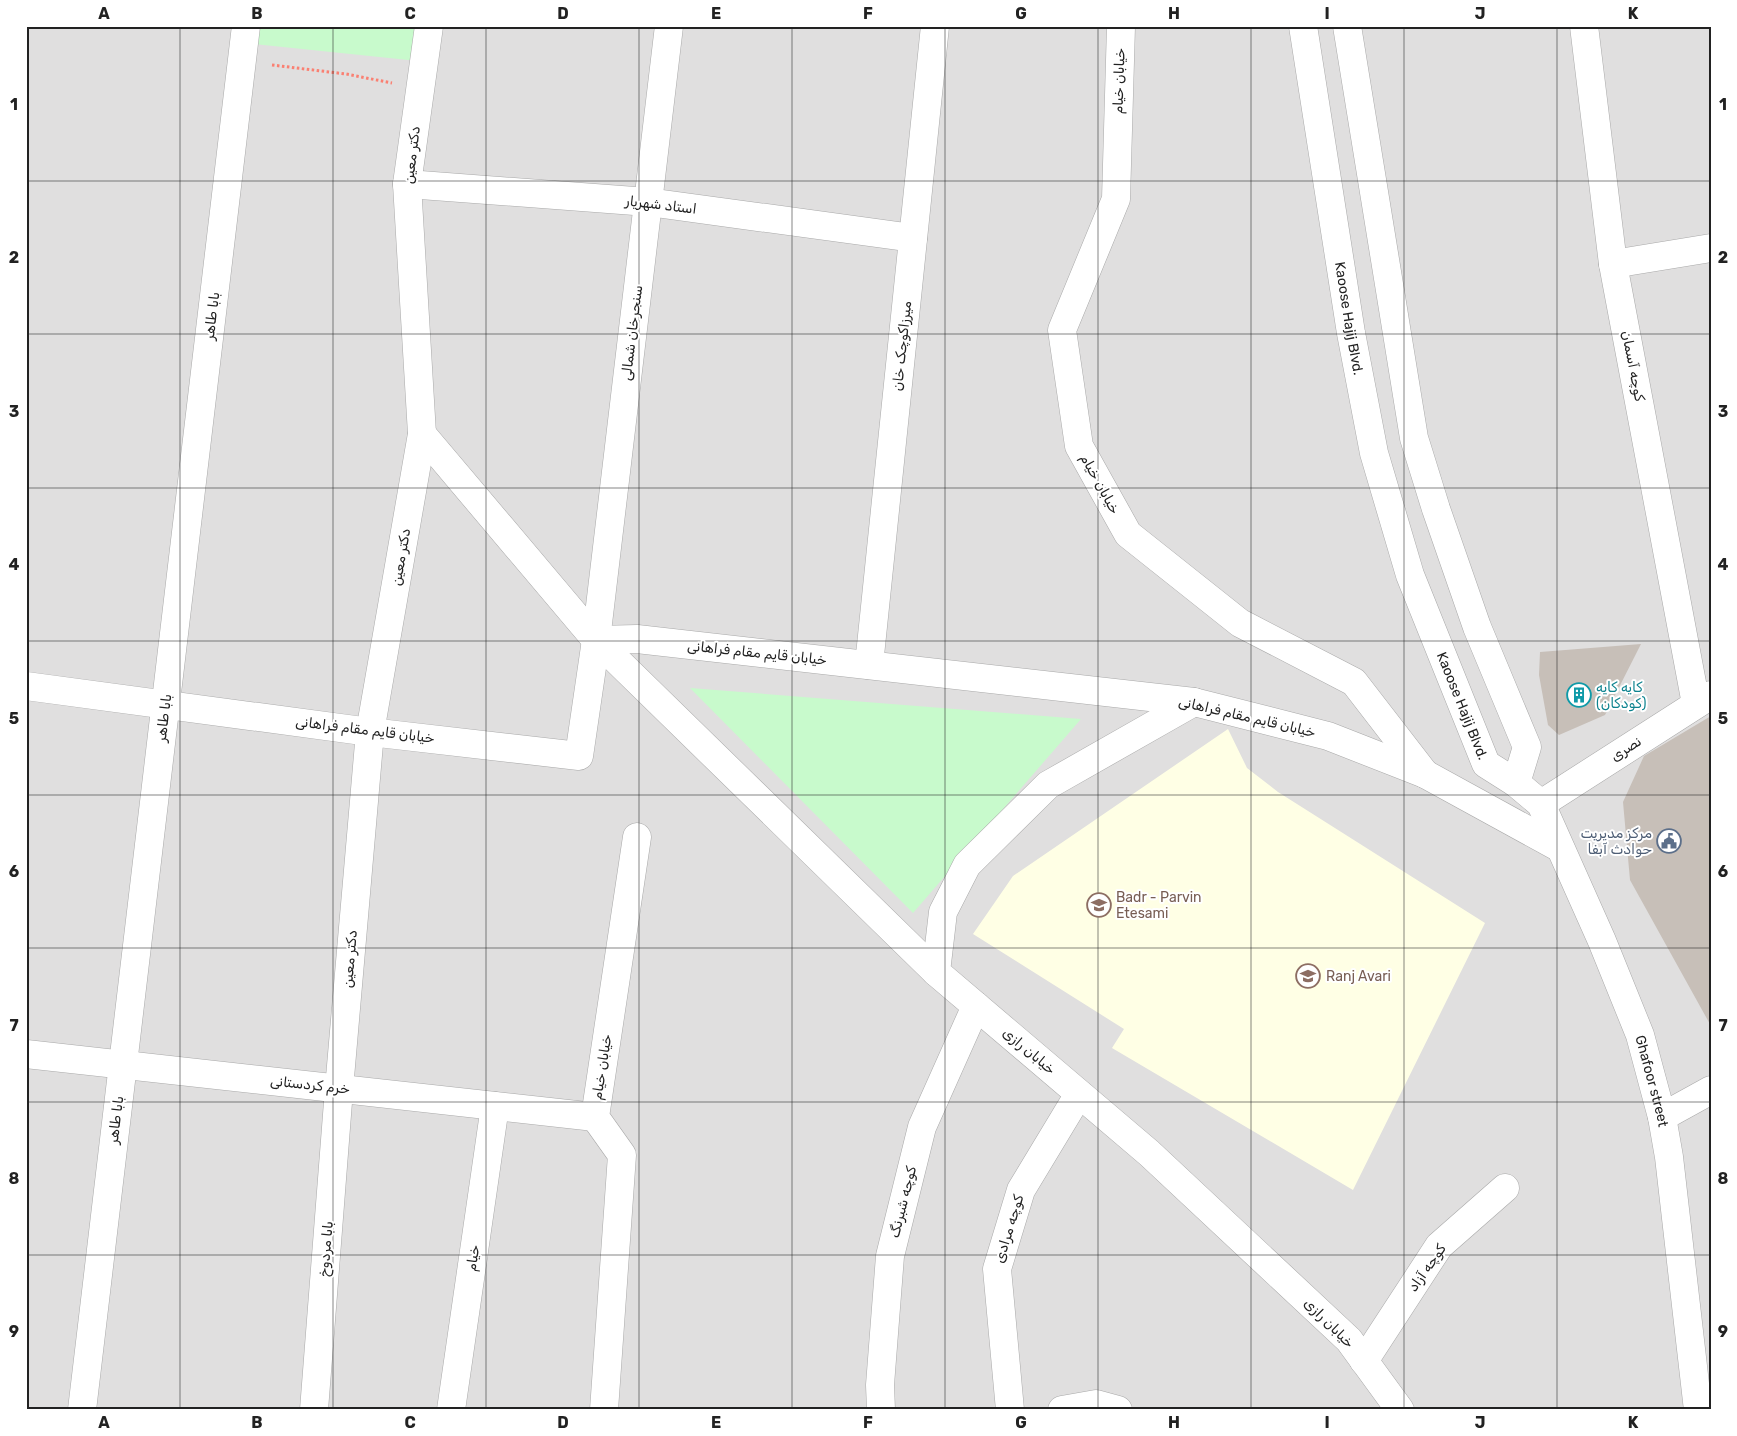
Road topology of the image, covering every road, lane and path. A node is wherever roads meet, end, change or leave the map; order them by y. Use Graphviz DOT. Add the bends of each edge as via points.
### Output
graph roads {
  1 [pos="246,26"];
  2 [pos="429,26"];
  3 [pos="668,26"];
  4 [pos="935,26"];
  5 [pos="1121,26"];
  6 [pos="1303,26"];
  7 [pos="1347,26"];
  8 [pos="1584,26"];
  9 [pos="242,61"];
  10 [pos="420,88"];
  11 [pos="407,184"];
  12 [pos="648,202"];
  13 [pos="913,238"];
  14 [pos="1711,248"];
  15 [pos="1613,264"];
  16 [pos="422,434"];
  17 [pos="596,640"];
  18 [pos="869,665"];
  19 [pos="26,686"];
  20 [pos="1704,699"];
  21 [pos="1194,702"];
  22 [pos="166,704"];
  23 [pos="370,732"];
  24 [pos="1426,774"];
  25 [pos="1516,783"];
  26 [pos="1541,804"];
  27 [pos="637,837"];
  28 [pos="1560,848"];
  29 [pos="936,972"];
  30 [pos="976,1006"];
  31 [pos="26,1054"];
  32 [pos="123,1064"];
  33 [pos="339,1089"];
  34 [pos="1711,1090"];
  35 [pos="1079,1094"];
  36 [pos="496,1106"];
  37 [pos="595,1117"];
  38 [pos="1662,1118"];
  39 [pos="1505,1188"];
  40 [pos="1364,1361"];
  41 [pos="1701,1393"];
  42 [pos="82,1410"];
  43 [pos="314,1410"];
  44 [pos="451,1410"];
  45 [pos="604,1410"];
  46 [pos="881,1410"];
  47 [pos="1010,1410"];
  48 [pos="1062,1410"];
  49 [pos="1118,1410"];
  50 [pos="1400,1410"];
  1 -- 9 [label="street, بابا طاهر"];
  2 -- 10 [label="street, دکتر معین"];
  3 -- 12 [label="street, سنجرخان شمالی"];
  4 -- 13 [label="street, میرزاکوچک خان"];
  5 -- 24 [label="street, خیابان خیام" via="1116,199 1062,330 1079,446 1128,534 1240,623 1354,682"];
  6 -- 25 [label="street, Kaoose Hajij Blvd." via="1351,333 1374,453 1410,575 1486,764"];
  7 -- 25 [label="street" via="1414,438 1477,627 1527,747"];
  8 -- 15 [label="street, کوچه آسمان"];
  9 -- 10 [label="path" via="346,74"];
  9 -- 22 [label="street, بابا طاهر"];
  10 -- 11 [label="street, دکتر معین"];
  11 -- 12 [label="street, استاد شهریار"];
  11 -- 16 [label="street, دکتر معین"];
  12 -- 13 [label="street, استاد شهریار"];
  12 -- 17 [label="street, سنجرخان شمالی"];
  13 -- 18 [label="street, میرزاکوچک خان"];
  14 -- 15 [label="street"];
  15 -- 20 [label="street, کوچه آسمان"];
  16 -- 17 [label="street, خیابان رازی"];
  16 -- 23 [label="street, دکتر معین"];
  17 -- 18 [label="street, خیابان قایم مقام فراهانی" via="637,640"];
  17 -- 23 [label="street, خیابان قایم مقام فراهانی" via="579,756"];
  17 -- 29 [label="street, خیابان رازی"];
  18 -- 21 [label="street, خیابان قایم مقام فراهانی"];
  19 -- 22 [label="street, خیابان قایم مقام فراهانی"];
  20 -- 26 [label="street, نصری"];
  21 -- 24 [label="street, خیابان قایم مقام فراهانی" via="1328,736"];
  21 -- 29 [label="street" via="1048,785 967,865 943,912"];
  22 -- 23 [label="street, خیابان قایم مقام فراهانی"];
  22 -- 32 [label="street, بابا طاهر"];
  23 -- 33 [label="street, دکتر معین"];
  24 -- 28 [label="street, خیابان قایم مقام فراهانی"];
  25 -- 26 [label="street, Ghafoor street"];
  26 -- 28 [label="street, Ghafoor street"];
  27 -- 37 [label="street, خیابان خیام"];
  28 -- 38 [label="street, Ghafoor street" via="1640,1035"];
  29 -- 30 [label="street, خیابان رازی"];
  30 -- 35 [label="street, خیابان رازی"];
  30 -- 46 [label="street, کوچه شبرنگ" via="922,1127 890,1256"];
  31 -- 32 [label="street, خرم کردستانی"];
  32 -- 33 [label="street, خرم کردستانی"];
  32 -- 42 [label="street, بابا طاهر"];
  33 -- 36 [label="street, خرم کردستانی"];
  33 -- 43 [label="street, بابا مردوخ"];
  34 -- 38 [label="street"];
  35 -- 40 [label="street, خیابان رازی" via="1149,1153 1349,1340"];
  35 -- 47 [label="street, کوچه مرادی" via="1021,1190 997,1268"];
  36 -- 37 [label="street, خرم کردستانی"];
  36 -- 44 [label="street, خیام"];
  37 -- 45 [label="street, خیابان خیام" via="622,1155"];
  38 -- 41 [label="street, Ghafoor street"];
  39 -- 40 [label="street, کوچه آزاد" via="1439,1246"];
  40 -- 50 [label="street, خیابان رازی"];
  48 -- 49 [label="street" via="1096,1404"];
}
